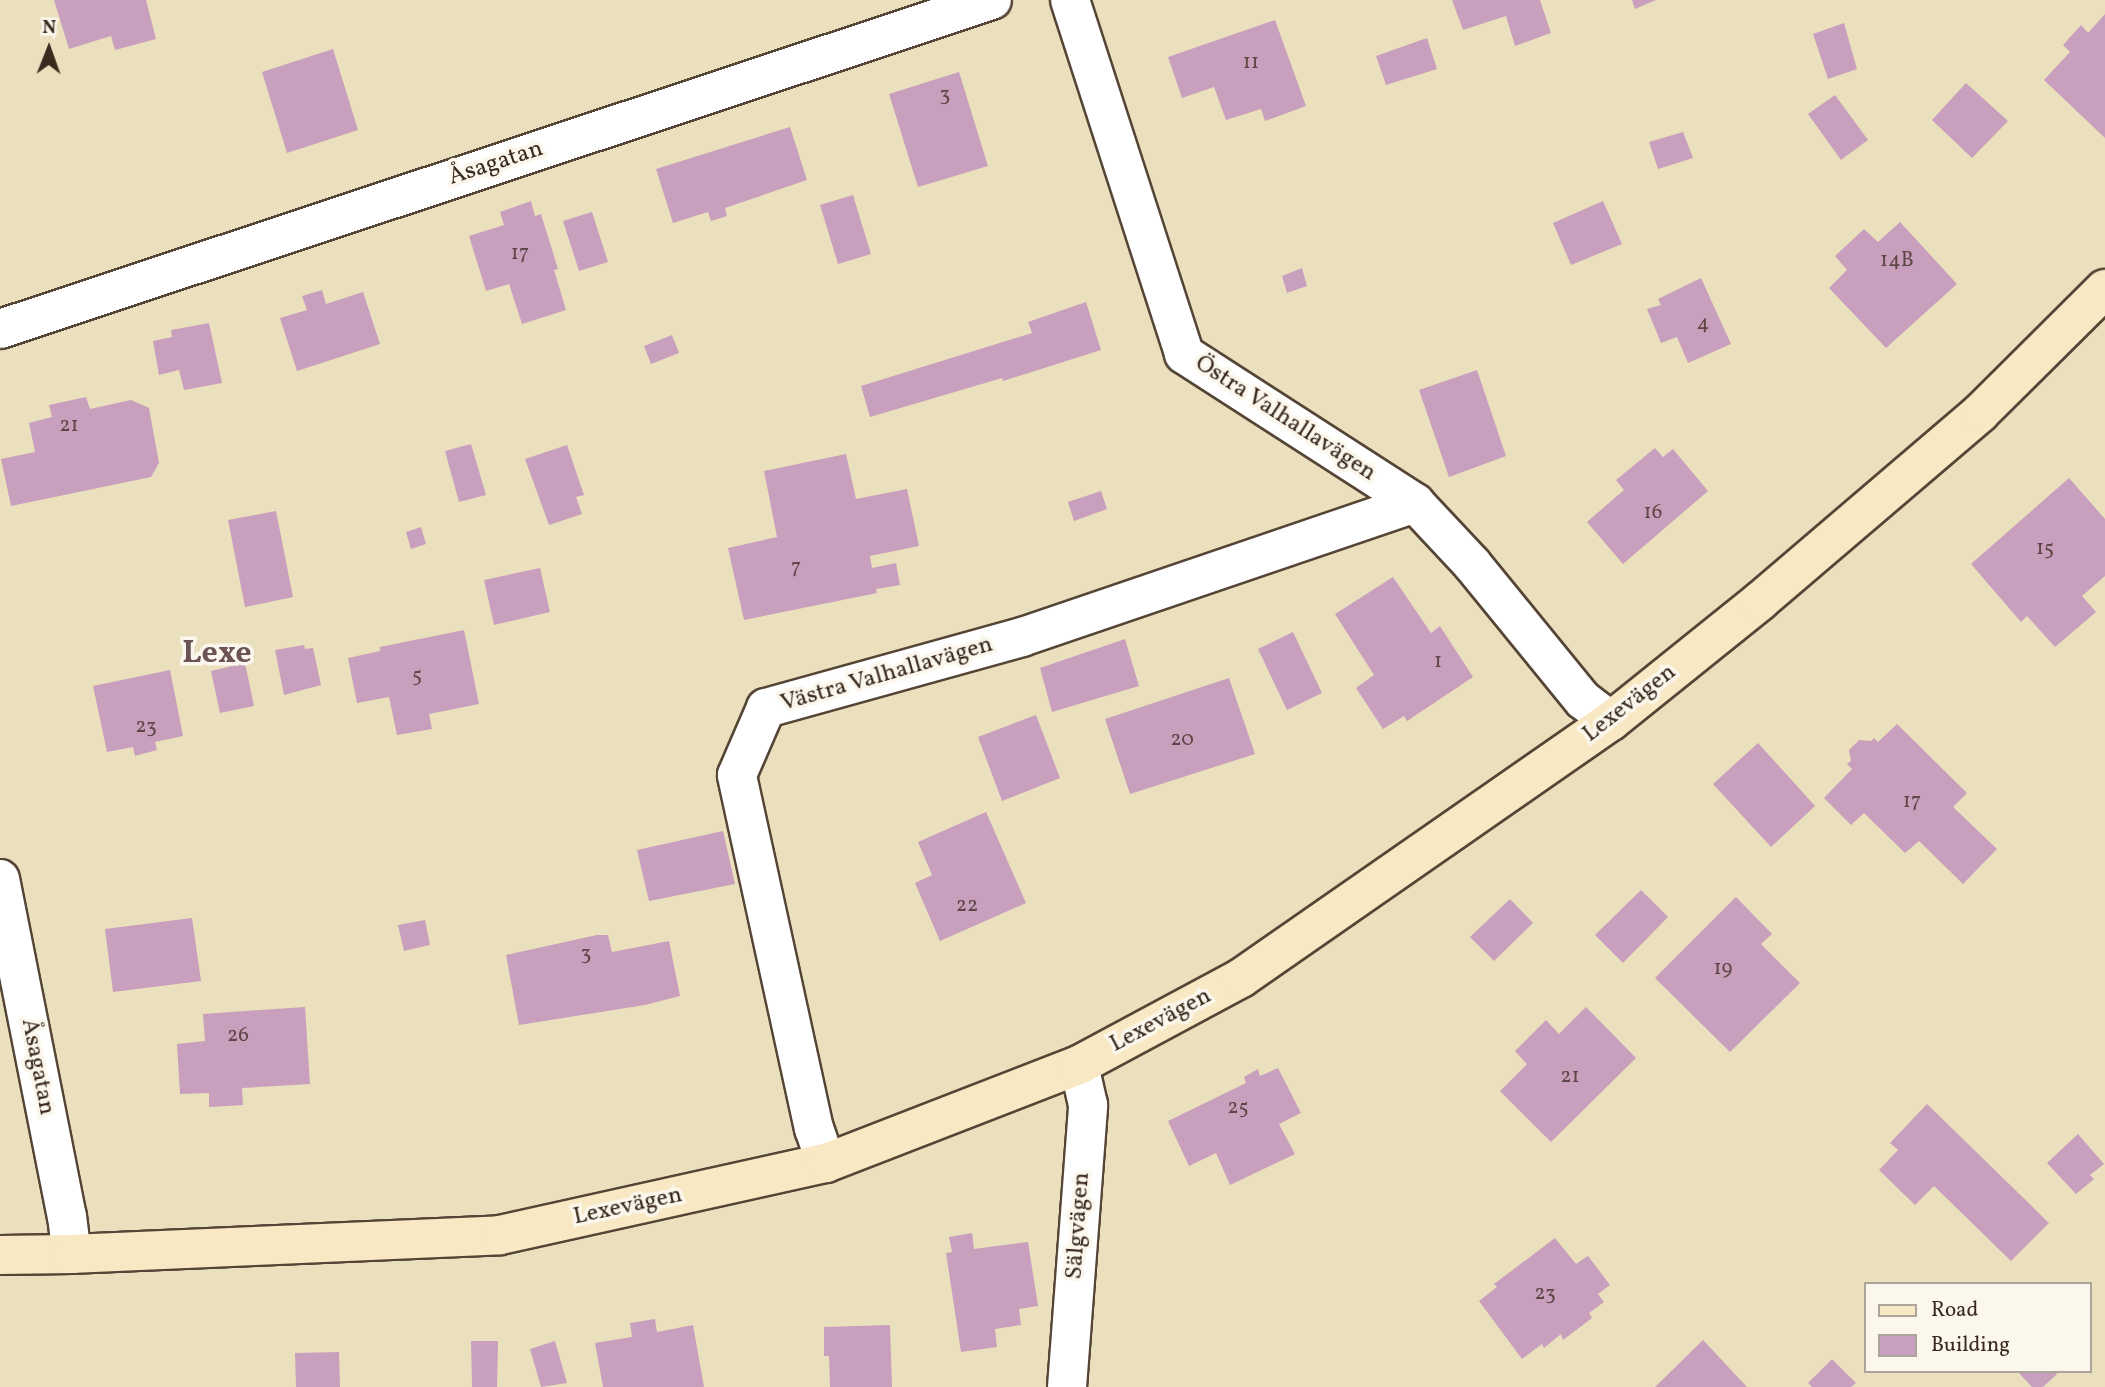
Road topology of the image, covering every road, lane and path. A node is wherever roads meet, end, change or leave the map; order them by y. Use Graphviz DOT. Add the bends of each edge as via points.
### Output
graph roads {
  1 [pos="992,0"];
  2 [pos="1070,0"];
  3 [pos="2105,289"];
  4 [pos="0,329"];
  5 [pos="1415,503"];
  6 [pos="1611,721"];
  7 [pos="0,879"];
  8 [pos="1079,1065"];
  9 [pos="826,1163"];
  10 [pos="72,1254"];
  11 [pos="0,1255"];
  12 [pos="1067,1387"];
  1 -- 4 [label="street, Åsagatan"];
  2 -- 5 [label="street, Östra Valhallavägen" via="1184,354"];
  3 -- 6 [label="street, Lexevägen" via="1980,413"];
  5 -- 6 [label="street, Östra Valhallavägen" via="1472,564 1583,700"];
  5 -- 9 [label="street, Västra Valhallavägen" via="1022,637 766,708 737,775 814,1129"];
  6 -- 8 [label="street, Lexevägen" via="1241,978"];
  7 -- 10 [label="street, Åsagatan"];
  8 -- 9 [label="street, Lexevägen"];
  8 -- 12 [label="street, Sälgvägen" via="1088,1105"];
  9 -- 10 [label="street, Lexevägen" via="500,1235"];
  10 -- 11 [label="street, Lexevägen"];
}
